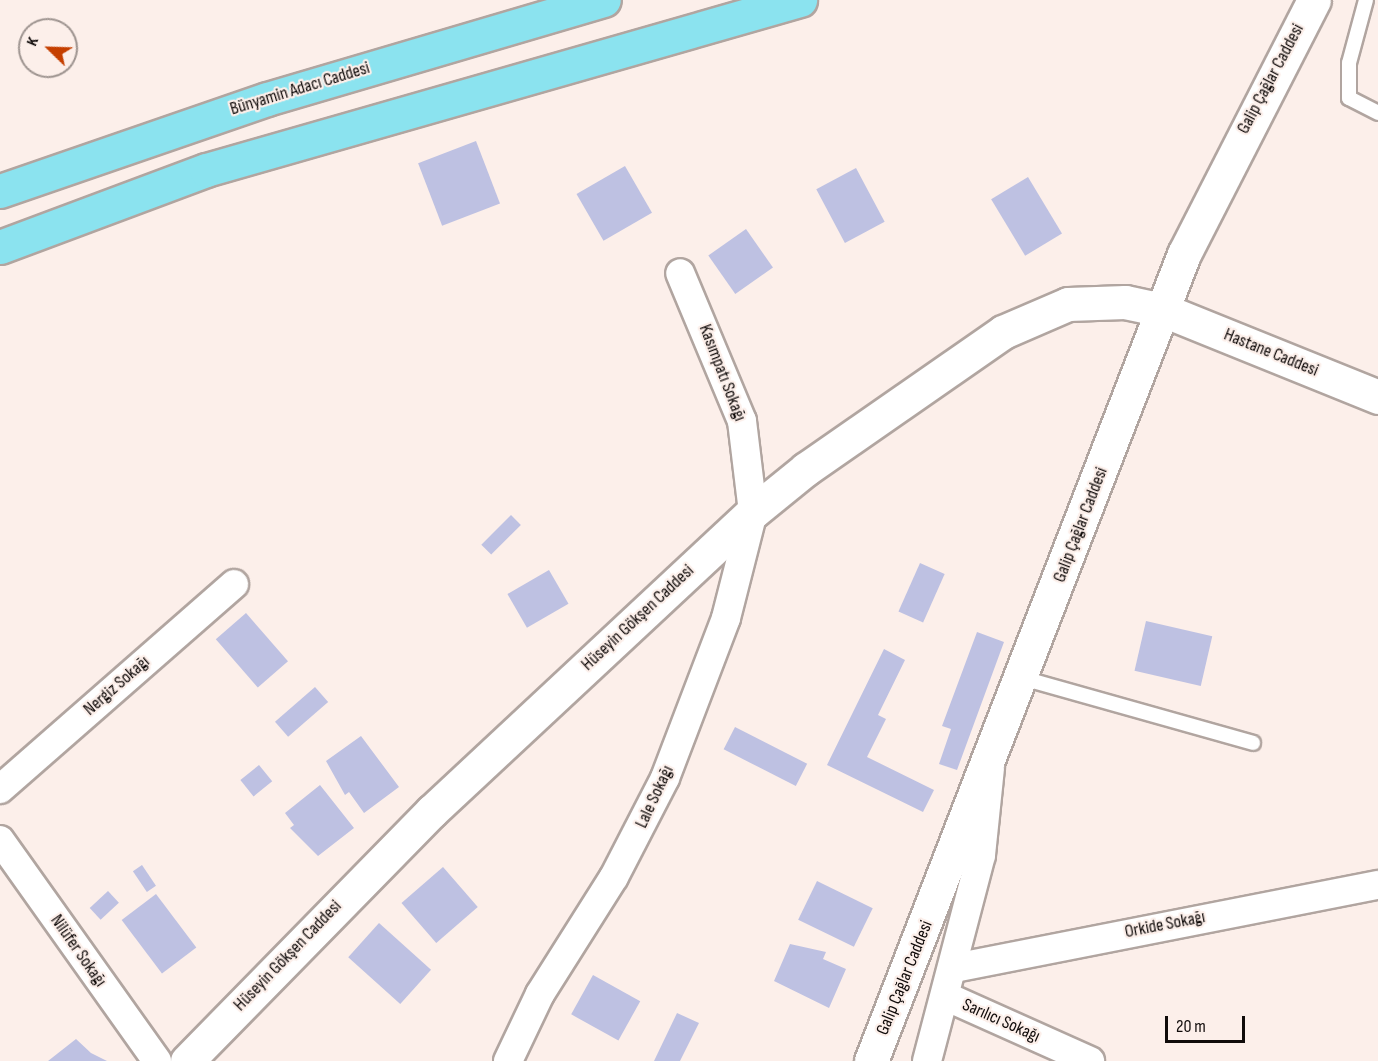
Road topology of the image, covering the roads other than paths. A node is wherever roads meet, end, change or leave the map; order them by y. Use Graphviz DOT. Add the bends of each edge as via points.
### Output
graph roads {
  1 [pos="604,0"];
  2 [pos="800,0"];
  3 [pos="1314,0"];
  4 [pos="1366,0"];
  5 [pos="1378,113"];
  6 [pos="0,191"];
  7 [pos="0,247"];
  8 [pos="680,273"];
  9 [pos="1163,310"];
  10 [pos="1378,397"];
  11 [pos="753,512"];
  12 [pos="234,584"];
  13 [pos="1022,678"];
  14 [pos="1253,743"];
  15 [pos="990,761"];
  16 [pos="0,789"];
  17 [pos="0,840"];
  18 [pos="1378,885"];
  19 [pos="954,968"];
  20 [pos="945,996"];
  21 [pos="157,1061"];
  22 [pos="187,1061"];
  23 [pos="508,1061"];
  24 [pos="871,1061"];
  25 [pos="927,1061"];
  26 [pos="1090,1061"];
  1 -- 6 [label="main road, Bünyamin Adacı Caddesi" via="267,99"];
  2 -- 7 [label="main road" via="206,170"];
  3 -- 9 [label="street, Galip Çağlar Caddesi" via="1215,188"];
  4 -- 5 [label="lane" via="1349,63 1349,98"];
  8 -- 11 [label="street, Kasımpatı Sokağı" via="742,421"];
  9 -- 10 [label="street, Hastane Caddesi"];
  9 -- 11 [label="street, Hüseyin Gökşen Caddesi" via="1093,301 1041,313 929,382"];
  9 -- 13 [label="street, Galip Çağlar Caddesi"];
  11 -- 22 [label="street, Hüseyin Gökşen Caddesi" via="432,811"];
  11 -- 23 [label="street, Lale Sokağı" via="726,618 665,778 614,877 540,994"];
  12 -- 16 [label="street, Nergiz Sokağı"];
  13 -- 14 [label="lane"];
  13 -- 15 [label="street, Galip Çağlar Caddesi"];
  15 -- 19 [label="street" via="981,855"];
  15 -- 24 [label="street, Galip Çağlar Caddesi"];
  17 -- 21 [label="street, Nilüfer Sokağı"];
  18 -- 19 [label="street, Orkide Sokağı"];
  19 -- 20 [label="street"];
  20 -- 25 [label="street"];
  20 -- 26 [label="street, Sarılıcı Sokağı"];
}
